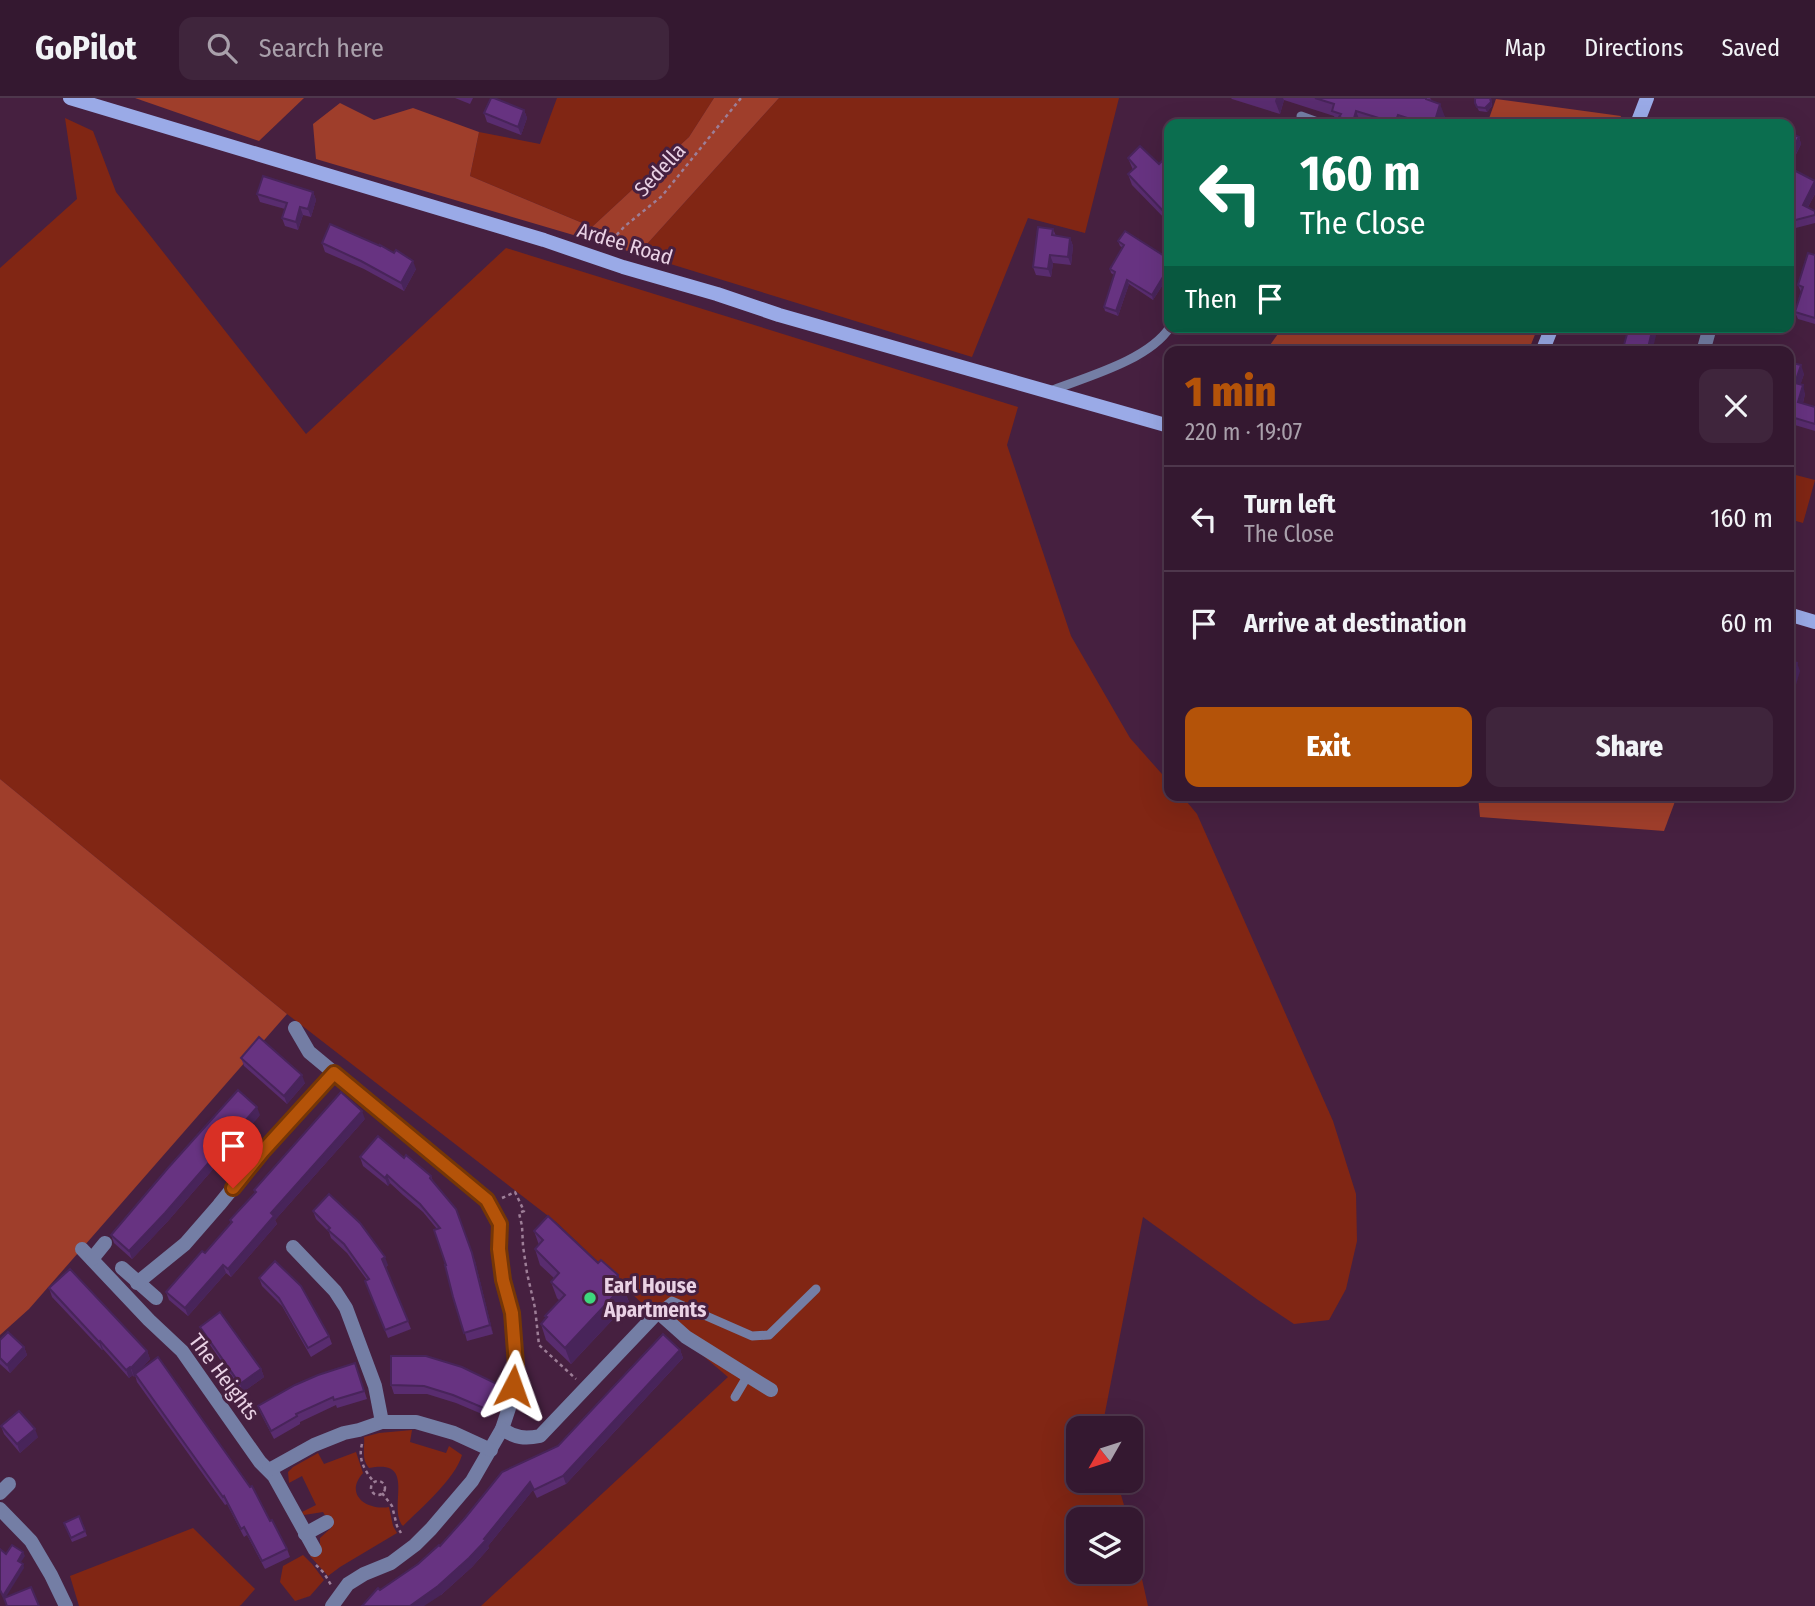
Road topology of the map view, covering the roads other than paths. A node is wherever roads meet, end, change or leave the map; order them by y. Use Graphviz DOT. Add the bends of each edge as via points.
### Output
graph roads {
  1 [pos="70,98"];
  2 [pos="1647,98"];
  3 [pos="1301,116"];
  4 [pos="1309,119"];
  5 [pos="1639,119"];
  6 [pos="1166,333"];
  7 [pos="1047,393"];
  8 [pos="1164,425"];
  9 [pos="1794,616"];
  10 [pos="1815,622"];
  11 [pos="295,1028"];
  12 [pos="334,1073"];
  13 [pos="105,1243"];
  14 [pos="293,1247"];
  15 [pos="122,1268"];
  16 [pos="137,1283"];
  17 [pos="816,1290"];
  18 [pos="156,1298"];
  19 [pos="658,1312"];
  20 [pos="748,1376"];
  21 [pos="771,1390"];
  22 [pos="734,1397"];
  23 [pos="383,1422"];
  24 [pos="502,1429"];
  25 [pos="491,1450"];
  26 [pos="269,1470"];
  27 [pos="0,1509"];
  28 [pos="327,1522"];
  29 [pos="305,1534"];
  30 [pos="315,1550"];
  31 [pos="329,1599"];
  32 [pos="65,1606"];
  1 -- 7 [label="main road, Ardee Road"];
  2 -- 5 [label="main road"];
  3 -- 4 [label="lane"];
  6 -- 7 [label="lane" via="1132,359"];
  7 -- 8 [label="main road, Ardee Road"];
  9 -- 10 [label="main road"];
  11 -- 12 [label="street" via="309,1052"];
  12 -- 16 [label="street" via="186,1244"];
  12 -- 24 [label="street" via="487,1200 500,1224 499,1249 512,1313 516,1365"];
  13 -- 26 [label="street, The Heights" via="87,1254 182,1351"];
  14 -- 23 [label="street" via="346,1308 375,1386"];
  15 -- 16 [label="street"];
  16 -- 18 [label="street"];
  17 -- 19 [label="lane" via="769,1335 752,1336 672,1301"];
  19 -- 20 [label="street" via="686,1337"];
  19 -- 24 [label="street" via="540,1436 524,1439"];
  20 -- 21 [label="street"];
  20 -- 22 [label="lane"];
  23 -- 25 [label="street" via="416,1422"];
  23 -- 26 [label="street" via="314,1445"];
  24 -- 25 [label="street"];
  25 -- 31 [label="street" via="466,1490 423,1537 391,1563 364,1574"];
  26 -- 29 [label="street, The Heights"];
  27 -- 32 [label="street" via="31,1541"];
  28 -- 29 [label="street"];
  29 -- 30 [label="street, The Heights"];
}
